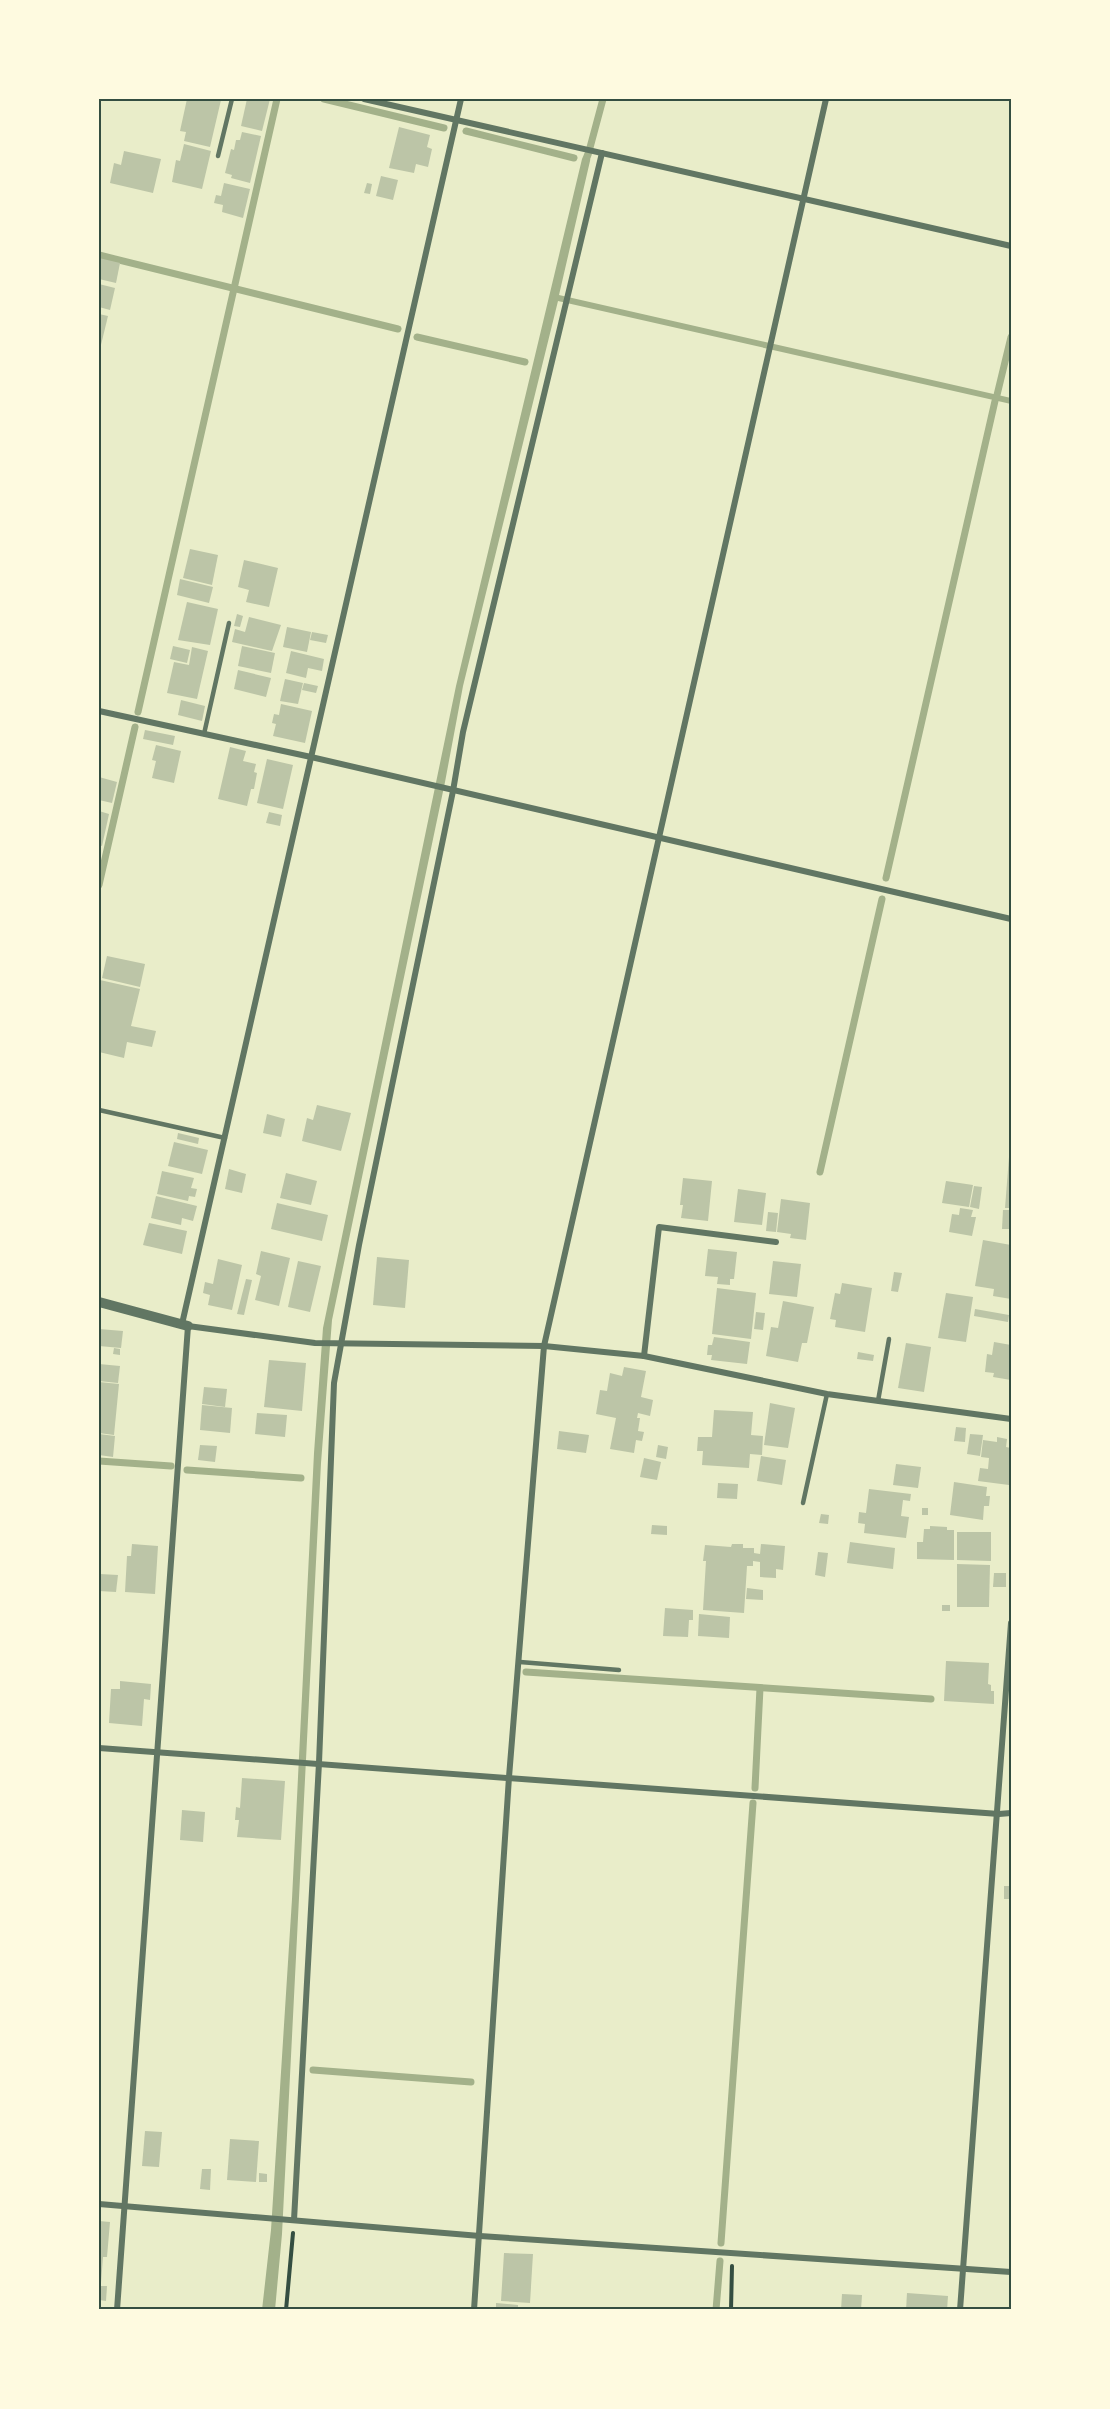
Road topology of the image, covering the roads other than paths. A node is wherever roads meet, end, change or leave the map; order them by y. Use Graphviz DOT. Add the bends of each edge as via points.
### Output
graph roads {
  1 [pos="232,99"];
  2 [pos="364,99"];
  3 [pos="461,99"];
  4 [pos="826,99"];
  5 [pos="456,120"];
  6 [pos="599,152"];
  7 [pos="218,156"];
  8 [pos="802,198"];
  9 [pos="1011,246"];
  10 [pos="229,623"];
  11 [pos="99,711"];
  12 [pos="204,734"];
  13 [pos="311,757"];
  14 [pos="450,790"];
  15 [pos="659,837"];
  16 [pos="1011,919"];
  17 [pos="99,1110"];
  18 [pos="225,1138"];
  19 [pos="776,1242"];
  20 [pos="99,1302"];
  21 [pos="185,1325"];
  22 [pos="889,1339"];
  23 [pos="339,1343"];
  24 [pos="544,1346"];
  25 [pos="644,1356"];
  26 [pos="827,1394"];
  27 [pos="878,1401"];
  28 [pos="1011,1419"];
  29 [pos="803,1503"];
  30 [pos="1011,1623"];
  31 [pos="520,1662"];
  32 [pos="619,1670"];
  33 [pos="99,1748"];
  34 [pos="157,1752"];
  35 [pos="317,1763"];
  36 [pos="509,1777"];
  37 [pos="1011,1813"];
  38 [pos="999,1814"];
  39 [pos="99,2204"];
  40 [pos="126,2206"];
  41 [pos="290,2220"];
  42 [pos="480,2236"];
  43 [pos="962,2269"];
  44 [pos="1011,2272"];
  45 [pos="117,2310"];
  46 [pos="474,2310"];
  47 [pos="960,2310"];
  1 -- 7 [label="lane"];
  2 -- 5 [label="street"];
  3 -- 5 [label="street"];
  4 -- 8 [label="street"];
  5 -- 6 [label="street"];
  5 -- 13 [label="street"];
  6 -- 8 [label="street"];
  6 -- 14 [label="street"];
  8 -- 9 [label="street"];
  8 -- 15 [label="street"];
  10 -- 12 [label="lane"];
  11 -- 12 [label="street"];
  12 -- 13 [label="street"];
  13 -- 14 [label="street"];
  13 -- 18 [label="street"];
  14 -- 15 [label="street"];
  14 -- 23 [label="street"];
  15 -- 16 [label="street"];
  15 -- 24 [label="street"];
  17 -- 18 [label="lane"];
  18 -- 21 [label="street"];
  19 -- 25 [label="street" via="659,1227"];
  20 -- 21 [label="street"];
  21 -- 23 [label="street"];
  21 -- 34 [label="street"];
  22 -- 27 [label="lane"];
  23 -- 24 [label="street"];
  23 -- 35 [label="street"];
  24 -- 25 [label="street"];
  24 -- 31 [label="street"];
  25 -- 26 [label="street"];
  26 -- 27 [label="street"];
  26 -- 29 [label="lane"];
  27 -- 28 [label="street"];
  30 -- 38 [label="street"];
  31 -- 32 [label="lane"];
  31 -- 36 [label="street"];
  33 -- 34 [label="street"];
  34 -- 35 [label="street"];
  34 -- 40 [label="street"];
  35 -- 36 [label="street"];
  35 -- 41 [label="street"];
  36 -- 38 [label="street"];
  36 -- 42 [label="street"];
  37 -- 38 [label="street"];
  38 -- 43 [label="street"];
  39 -- 40 [label="street"];
  40 -- 41 [label="street"];
  40 -- 45 [label="street"];
  41 -- 42 [label="street"];
  42 -- 43 [label="street"];
  42 -- 46 [label="street"];
  43 -- 44 [label="street"];
  43 -- 47 [label="street"];
}
